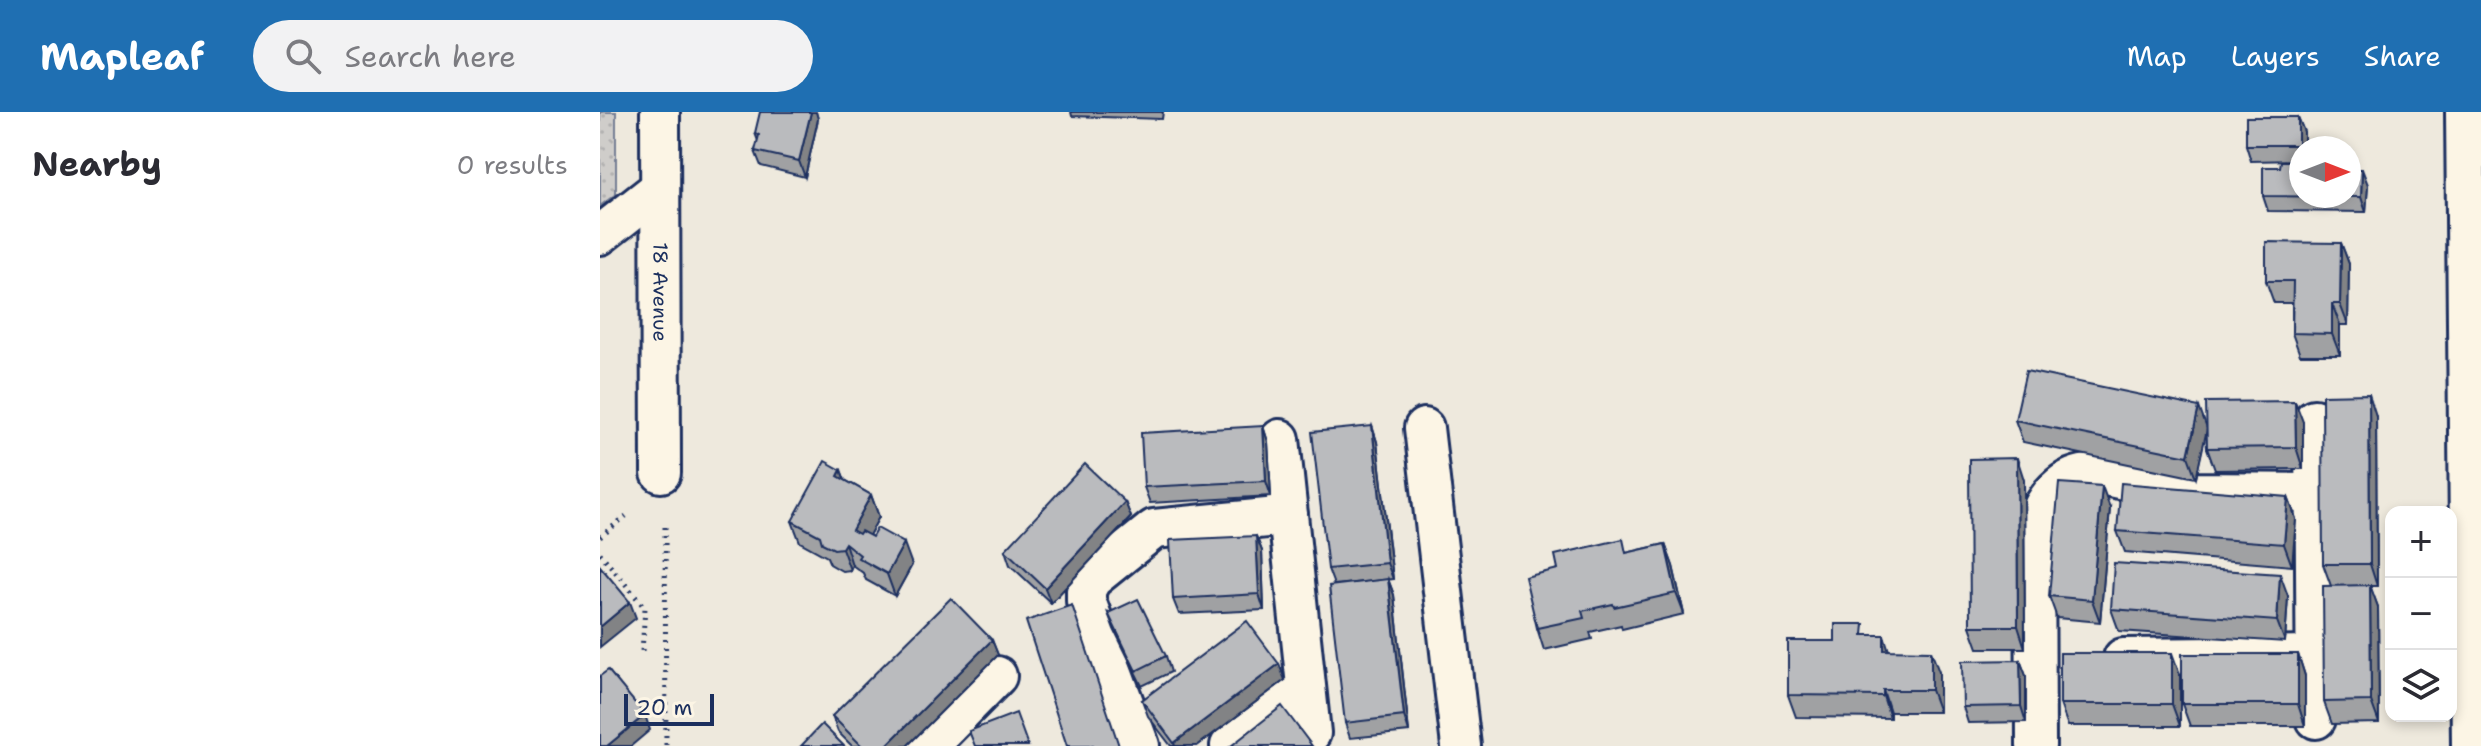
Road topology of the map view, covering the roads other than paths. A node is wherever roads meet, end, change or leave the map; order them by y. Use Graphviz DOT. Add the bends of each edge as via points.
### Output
graph roads {
  1 [pos="660,112"];
  2 [pos="2465,112"];
  3 [pos="660,188"];
  4 [pos="600,235"];
  5 [pos="2314,419"];
  6 [pos="1424,428"];
  7 [pos="1280,439"];
  8 [pos="661,473"];
  9 [pos="2314,493"];
  10 [pos="1288,516"];
  11 [pos="2316,656"];
  12 [pos="2064,660"];
  13 [pos="1994,662"];
  14 [pos="997,676"];
  15 [pos="1306,689"];
  16 [pos="2316,719"];
  17 [pos="1311,733"];
  18 [pos="928,746"];
  19 [pos="1140,746"];
  20 [pos="1230,746"];
  21 [pos="1461,746"];
  22 [pos="2036,746"];
  23 [pos="2471,746"];
  1 -- 3 [label="street, 18 Avenue"];
  2 -- 23 [label="street"];
  3 -- 4 [label="street"];
  3 -- 8 [label="street, 18 Avenue"];
  5 -- 9 [label="street"];
  6 -- 21 [label="street"];
  7 -- 10 [label="street"];
  9 -- 11 [label="street"];
  9 -- 12 [label="street" via="2181,492 2095,474 2073,476 2047,500 2035,529"];
  10 -- 15 [label="street"];
  10 -- 19 [label="street" via="1154,529 1092,579 1086,601"];
  11 -- 12 [label="street"];
  11 -- 16 [label="street"];
  12 -- 13 [label="street"];
  12 -- 22 [label="street"];
  14 -- 18 [label="street"];
  15 -- 17 [label="street"];
  15 -- 20 [label="street"];
}
